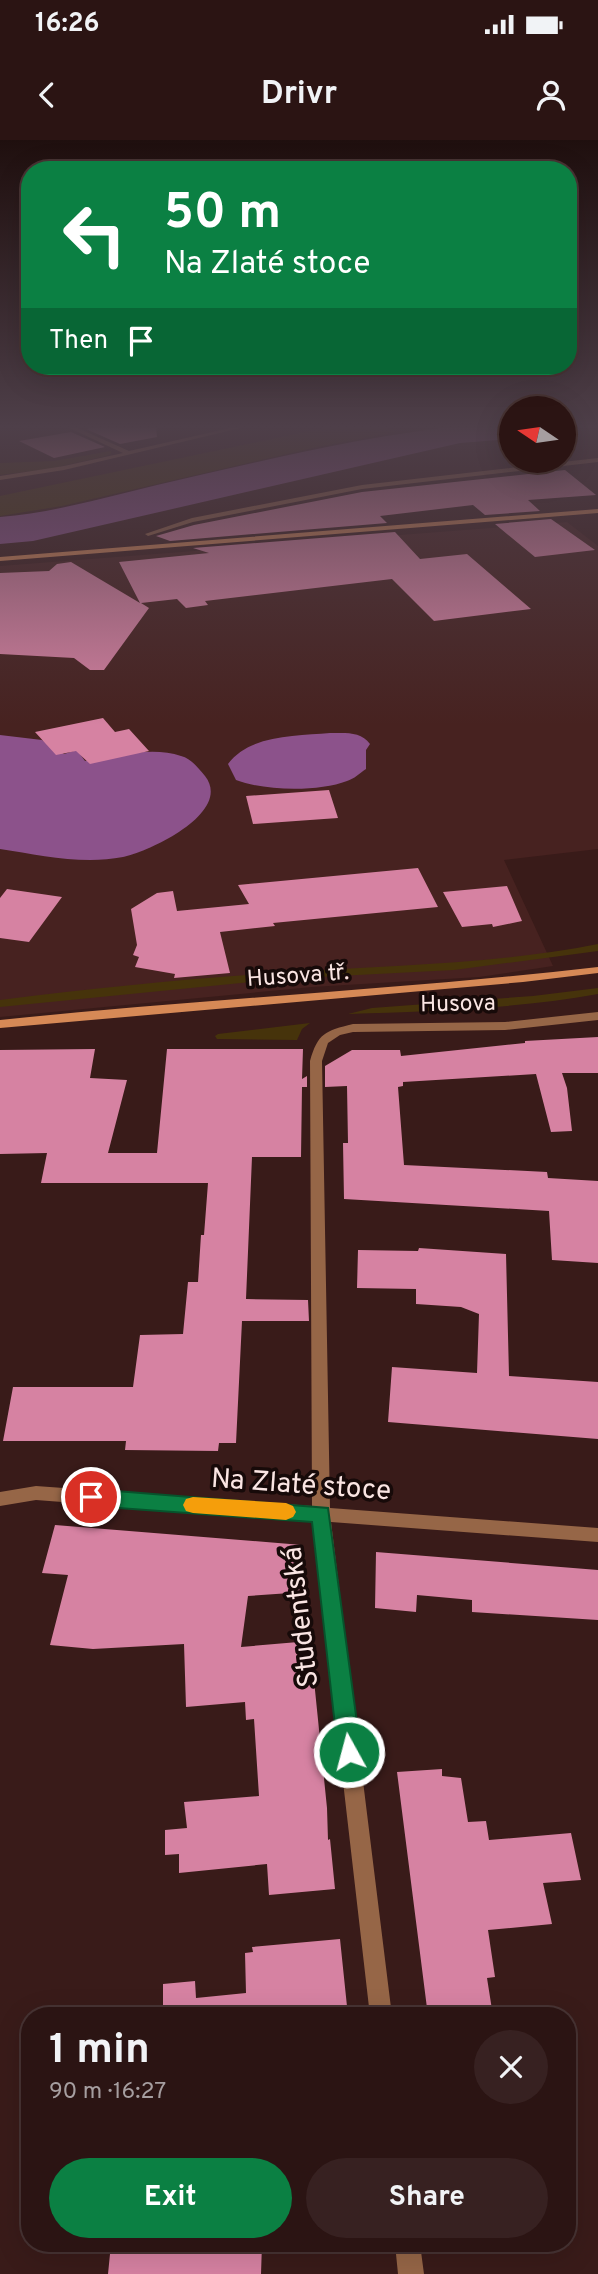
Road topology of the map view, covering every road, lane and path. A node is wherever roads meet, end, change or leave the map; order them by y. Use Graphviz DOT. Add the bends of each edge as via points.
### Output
graph roads {
  1 [pos="174,526"];
  2 [pos="416,526"];
  3 [pos="148,534"];
  4 [pos="0,559"];
  5 [pos="598,970"];
  6 [pos="598,1016"];
  7 [pos="0,1024"];
  8 [pos="322,1041"];
  9 [pos="0,1499"];
  10 [pos="321,1514"];
  11 [pos="598,1535"];
  12 [pos="380,2007"];
  13 [pos="409,2252"];
  14 [pos="411,2274"];
  1 -- 3 [label="street"];
  2 -- 4 [label="main road"];
  5 -- 7 [label="main road, Husova tř." via="487,984"];
  6 -- 8 [label="street, Husova" via="505,1026 353,1028"];
  8 -- 10 [label="street, Studentská" via="316,1060"];
  9 -- 10 [label="street, Na Zlaté stoce" via="36,1493"];
  10 -- 11 [label="street, Na Zlaté stoce"];
  10 -- 12 [label="street, Studentská"];
  13 -- 14 [label="street"];
}
